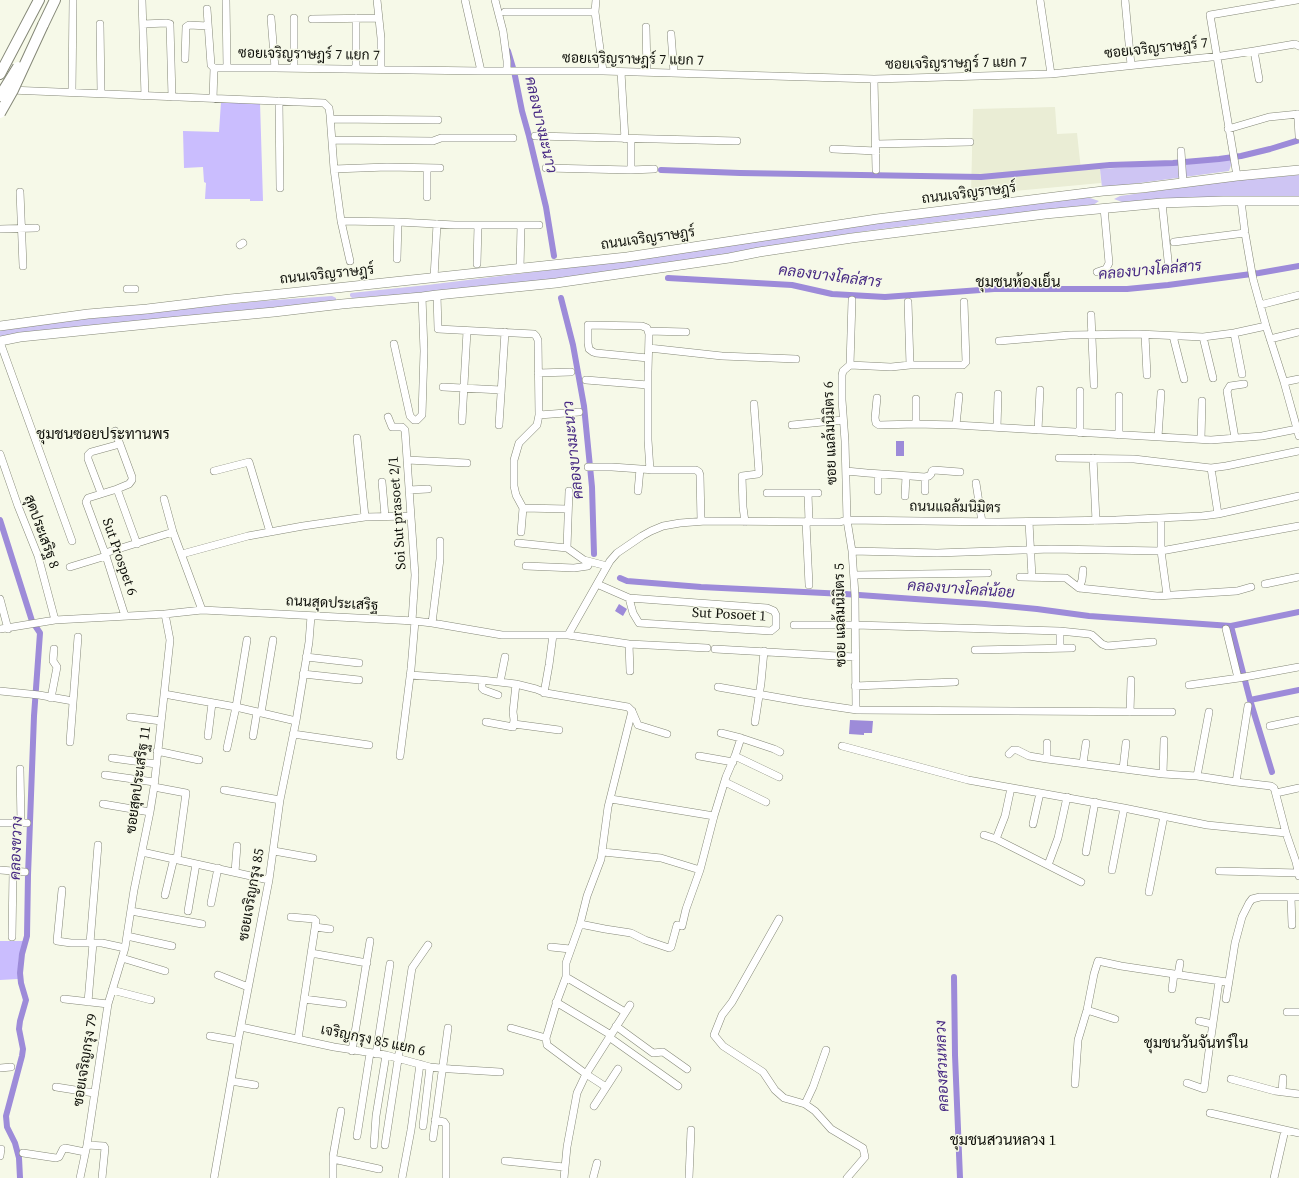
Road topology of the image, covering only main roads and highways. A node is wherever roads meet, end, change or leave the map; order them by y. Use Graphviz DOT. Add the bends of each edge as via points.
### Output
graph roads {
  1 [pos="39,0"];
  2 [pos="54,0"];
  3 [pos="43,25"];
  4 [pos="0,74"];
  5 [pos="0,96"];
  6 [pos="0,113"];
  7 [pos="1299,170"];
  8 [pos="1117,190"];
  9 [pos="1092,193"];
  10 [pos="1299,202"];
  11 [pos="1120,208"];
  12 [pos="1100,209"];
  13 [pos="338,288"];
  14 [pos="342,304"];
  15 [pos="0,326"];
  16 [pos="0,342"];
  1 -- 4 [label="highway"];
  2 -- 3 [label="highway"];
  3 -- 5 [label="highway, bridge"];
  3 -- 6 [label="highway, bridge"];
  7 -- 8 [label="main road, ถนนเจริญราษฎร์"];
  8 -- 9 [label="main road, ถนนเจริญราษฎร์"];
  8 -- 11 [label="main road" via="1111,199 1114,206"];
  9 -- 12 [label="main road" via="1100,201"];
  9 -- 13 [label="main road, ถนนเจริญราษฎร์" via="877,219 627,257"];
  10 -- 11 [label="main road, ถนนเจริญราษฎร์" via="1241,201"];
  11 -- 12 [label="main road, ถนนเจริญราษฎร์"];
  12 -- 14 [label="main road, ถนนเจริญราษฎร์" via="908,230 556,283"];
  13 -- 14 [label="main road"];
  13 -- 15 [label="main road, ถนนเจริญราษฎร์" via="88,314"];
  14 -- 16 [label="main road, ถนนเจริญราษฎร์"];
}
